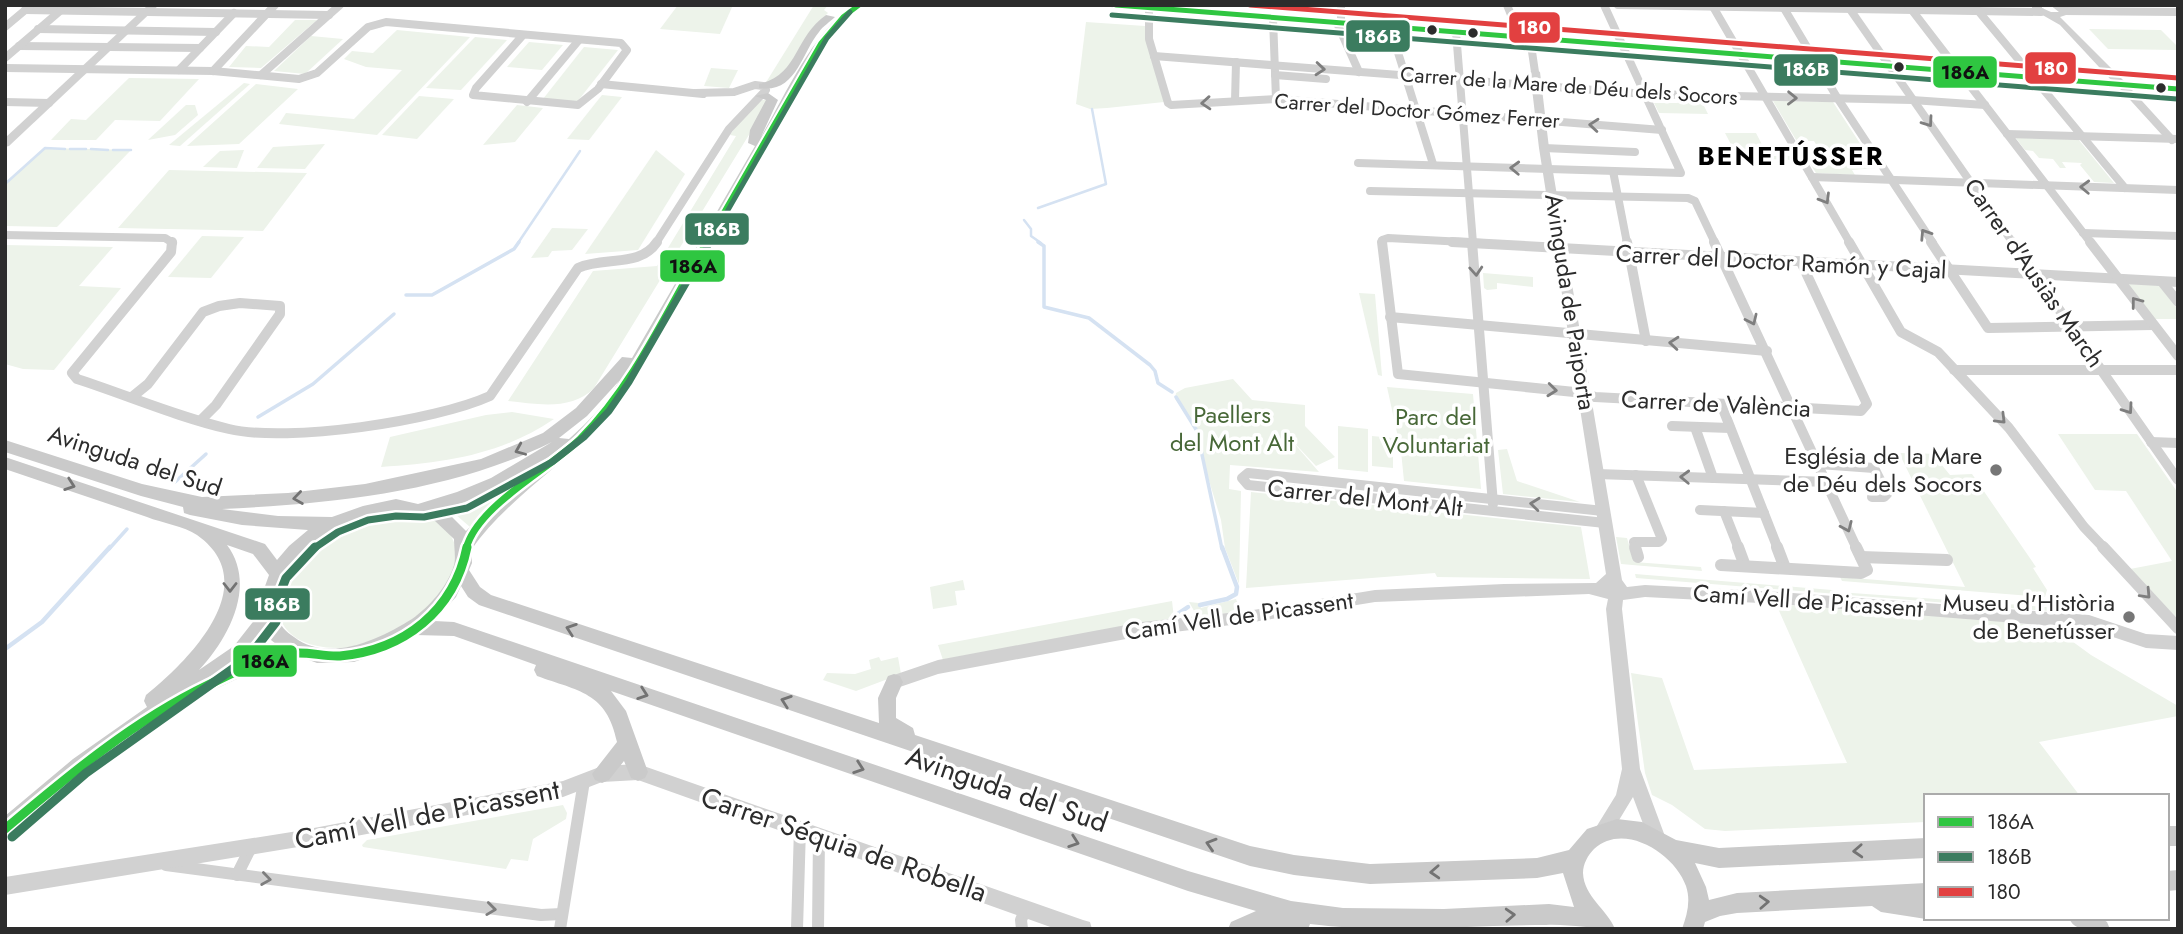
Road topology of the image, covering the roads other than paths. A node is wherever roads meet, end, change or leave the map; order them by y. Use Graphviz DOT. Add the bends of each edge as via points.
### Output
graph roads {
  1 [pos="275,5"];
  2 [pos="340,5"];
  3 [pos="842,5"];
  4 [pos="859,5"];
  5 [pos="1113,5"];
  6 [pos="1341,5"];
  7 [pos="1507,5"];
  8 [pos="1604,5"];
  9 [pos="1618,5"];
  10 [pos="1120,6"];
  11 [pos="1713,6"];
  12 [pos="1783,7"];
  13 [pos="1848,7"];
  14 [pos="1910,7"];
  15 [pos="28,8"];
  16 [pos="1148,8"];
  17 [pos="1976,8"];
  18 [pos="151,9"];
  19 [pos="2177,9"];
  20 [pos="1229,10"];
  21 [pos="60,11"];
  22 [pos="2043,11"];
  23 [pos="234,13"];
  24 [pos="267,14"];
  25 [pos="2061,14"];
  26 [pos="329,15"];
  27 [pos="830,17"];
  28 [pos="1273,18"];
  29 [pos="1339,23"];
  30 [pos="5,27"];
  31 [pos="1390,27"];
  32 [pos="38,29"];
  33 [pos="107,29"];
  34 [pos="129,29"];
  35 [pos="151,30"];
  36 [pos="216,32"];
  37 [pos="1456,32"];
  38 [pos="523,35"];
  39 [pos="1525,38"];
  40 [pos="579,40"];
  41 [pos="1623,45"];
  42 [pos="19,46"];
  43 [pos="86,48"];
  44 [pos="200,48"];
  45 [pos="108,49"];
  46 [pos="131,49"];
  47 [pos="1742,55"];
  48 [pos="1154,56"];
  49 [pos="5,58"];
  50 [pos="1815,61"];
  51 [pos="1236,62"];
  52 [pos="1275,65"];
  53 [pos="1889,66"];
  54 [pos="5,68"];
  55 [pos="86,69"];
  56 [pos="179,70"];
  57 [pos="213,71"];
  58 [pos="1359,72"];
  59 [pos="1535,72"];
  60 [pos="1960,72"];
  61 [pos="261,75"];
  62 [pos="1275,75"];
  63 [pos="1405,76"];
  64 [pos="2034,78"];
  65 [pos="1326,79"];
  66 [pos="1461,80"];
  67 [pos="601,84"];
  68 [pos="2122,85"];
  69 [pos="1536,86"];
  70 [pos="2178,89"];
  71 [pos="744,93"];
  72 [pos="761,93"];
  73 [pos="1646,94"];
  74 [pos="1765,97"];
  75 [pos="1276,99"];
  76 [pos="1838,99"];
  77 [pos="1912,100"];
  78 [pos="1235,101"];
  79 [pos="5,102"];
  80 [pos="527,102"];
  81 [pos="49,103"];
  82 [pos="1985,105"];
  83 [pos="1416,110"];
  84 [pos="1464,114"];
  85 [pos="1540,120"];
  86 [pos="729,129"];
  87 [pos="1662,130"];
  88 [pos="2007,134"];
  89 [pos="2083,136"];
  90 [pos="2176,141"];
  91 [pos="754,143"];
  92 [pos="5,144"];
  93 [pos="1544,148"];
  94 [pos="1635,152"];
  95 [pos="1358,163"];
  96 [pos="1433,164"];
  97 [pos="1468,166"];
  98 [pos="1548,169"];
  99 [pos="1613,171"];
  100 [pos="1812,177"];
  101 [pos="1889,179"];
  102 [pos="1970,182"];
  103 [pos="2047,185"];
  104 [pos="2125,188"];
  105 [pos="2178,190"];
  106 [pos="1370,191"];
  107 [pos="1470,193"];
  108 [pos="1553,195"];
  109 [pos="1618,196"];
  110 [pos="2083,233"];
  111 [pos="5,235"];
  112 [pos="2178,236"];
  113 [pos="1474,243"];
  114 [pos="1562,250"];
  115 [pos="1629,253"];
  116 [pos="1723,259"];
  117 [pos="1801,262"];
  118 [pos="1865,265"];
  119 [pos="1950,271"];
  120 [pos="2035,275"];
  121 [pos="2119,280"];
  122 [pos="2162,282"];
  123 [pos="2178,282"];
  124 [pos="2178,302"];
  125 [pos="1390,317"];
  126 [pos="1481,325"];
  127 [pos="2153,325"];
  128 [pos="2071,328"];
  129 [pos="1575,334"];
  130 [pos="1646,341"];
  131 [pos="1767,351"];
  132 [pos="2178,356"];
  133 [pos="627,361"];
  134 [pos="2178,369"];
  135 [pos="1954,370"];
  136 [pos="2101,370"];
  137 [pos="1484,382"];
  138 [pos="1584,393"];
  139 [pos="132,397"];
  140 [pos="1721,404"];
  141 [pos="1794,408"];
  142 [pos="201,420"];
  143 [pos="1672,426"];
  144 [pos="1695,427"];
  145 [pos="1730,428"];
  146 [pos="2151,442"];
  147 [pos="2178,443"];
  148 [pos="5,446"];
  149 [pos="39,457"];
  150 [pos="5,463"];
  151 [pos="1819,464"];
  152 [pos="1597,474"];
  153 [pos="1636,475"];
  154 [pos="1713,478"];
  155 [pos="1751,479"];
  156 [pos="2178,480"];
  157 [pos="1827,482"];
  158 [pos="1872,497"];
  159 [pos="1493,499"];
  160 [pos="424,507"];
  161 [pos="1700,510"];
  162 [pos="1494,511"];
  163 [pos="1724,511"];
  164 [pos="1764,513"];
  165 [pos="1604,517"];
  166 [pos="333,523"];
  167 [pos="201,529"];
  168 [pos="464,547"];
  169 [pos="1861,556"];
  170 [pos="1638,557"];
  171 [pos="1947,560"];
  172 [pos="1721,565"];
  173 [pos="1745,566"];
  174 [pos="1786,568"];
  175 [pos="461,572"];
  176 [pos="277,573"];
  177 [pos="1610,588"];
  178 [pos="267,617"];
  179 [pos="415,628"];
  180 [pos="2178,628"];
  181 [pos="492,642"];
  182 [pos="2178,643"];
  183 [pos="296,651"];
  184 [pos="894,682"];
  185 [pos="154,713"];
  186 [pos="627,744"];
  187 [pos="922,747"];
  188 [pos="80,765"];
  189 [pos="1631,769"];
  190 [pos="638,772"];
  191 [pos="602,774"];
  192 [pos="584,781"];
  193 [pos="29,808"];
  194 [pos="800,828"];
  195 [pos="5,829"];
  196 [pos="1604,830"];
  197 [pos="819,835"];
  198 [pos="5,838"];
  199 [pos="1665,844"];
  200 [pos="251,847"];
  201 [pos="1924,848"];
  202 [pos="1575,857"];
  203 [pos="150,863"];
  204 [pos="237,875"];
  205 [pos="5,886"];
  206 [pos="1924,893"];
  207 [pos="1855,897"];
  208 [pos="1026,908"];
  209 [pos="1924,909"];
  210 [pos="1343,918"];
  211 [pos="561,921"];
  212 [pos="1695,922"];
  213 [pos="1600,924"];
  214 [pos="797,929"];
  215 [pos="818,929"];
  216 [pos="1022,929"];
  217 [pos="1083,929"];
  218 [pos="1238,929"];
  1 -- 24 [label="street"];
  2 -- 26 [label="street"];
  3 -- 27 [label="main road"];
  4 -- 168 [label="main road" via="821,43 615,399 576,443 495,508"];
  5 -- 10 [label="street"];
  6 -- 29 [label="street"];
  7 -- 39 [label="street, Avinguda de Paiporta"];
  8 -- 41 [label="street"];
  9 -- 11 [label="street"];
  10 -- 16 [label="street"];
  11 -- 12 [label="street"];
  11 -- 47 [label="street"];
  12 -- 13 [label="street"];
  12 -- 50 [label="street"];
  13 -- 14 [label="street"];
  13 -- 53 [label="street, Carrer d'Ausiàs March"];
  14 -- 17 [label="street"];
  14 -- 60 [label="street"];
  15 -- 21 [label="street"];
  15 -- 30 [label="street"];
  16 -- 20 [label="street"];
  16 -- 48 [label="street"];
  17 -- 22 [label="street"];
  17 -- 64 [label="street"];
  18 -- 21 [label="street"];
  18 -- 23 [label="street"];
  18 -- 34 [label="street"];
  19 -- 25 [label="street"];
  20 -- 28 [label="street"];
  21 -- 32 [label="street"];
  22 -- 25 [label="street"];
  23 -- 24 [label="street"];
  23 -- 36 [label="street"];
  24 -- 26 [label="street"];
  24 -- 57 [label="street"];
  25 -- 68 [label="street"];
  26 -- 61 [label="street"];
  27 -- 72 [label="main road" via="814,30 787,77"];
  27 -- 91 [label="main road"];
  28 -- 29 [label="street"];
  28 -- 52 [label="street"];
  29 -- 31 [label="street"];
  29 -- 58 [label="street"];
  31 -- 37 [label="street"];
  31 -- 63 [label="street"];
  32 -- 33 [label="street"];
  32 -- 42 [label="street"];
  33 -- 34 [label="street"];
  33 -- 43 [label="street"];
  34 -- 35 [label="street"];
  34 -- 45 [label="street"];
  35 -- 36 [label="street"];
  35 -- 46 [label="street"];
  36 -- 44 [label="street"];
  37 -- 39 [label="street"];
  37 -- 66 [label="street"];
  38 -- 40 [label="street"];
  38 -- 61 [label="street" via="376,23 317,74 308,78"];
  38 -- 80 [label="street" via="473,92 476,97"];
  39 -- 41 [label="street"];
  39 -- 59 [label="street, Avinguda de Paiporta"];
  40 -- 67 [label="street" via="627,47"];
  40 -- 80 [label="street"];
  41 -- 47 [label="street"];
  41 -- 73 [label="street"];
  42 -- 43 [label="street"];
  42 -- 49 [label="street"];
  43 -- 45 [label="street"];
  44 -- 46 [label="street"];
  44 -- 56 [label="street"];
  45 -- 46 [label="street"];
  45 -- 55 [label="street"];
  47 -- 50 [label="street"];
  47 -- 74 [label="street"];
  48 -- 51 [label="street, Carrer de la Mare de Déu dels Socors"];
  78 -- 48 [label="street, Carrer del Doctor Gómez Ferrer, one-way" via="1171,105"];
  50 -- 53 [label="street"];
  50 -- 76 [label="street"];
  51 -- 52 [label="street, Carrer de la Mare de Déu dels Socors"];
  51 -- 78 [label="street"];
  52 -- 58 [label="street, Carrer de la Mare de Déu dels Socors, one-way"];
  52 -- 62 [label="street"];
  53 -- 60 [label="street"];
  53 -- 77 [label="street, Carrer d'Ausiàs March"];
  54 -- 55 [label="street"];
  55 -- 56 [label="street"];
  55 -- 81 [label="street"];
  56 -- 57 [label="street"];
  57 -- 61 [label="street"];
  58 -- 63 [label="street, Carrer de la Mare de Déu dels Socors"];
  59 -- 69 [label="street, Avinguda de Paiporta"];
  60 -- 64 [label="street"];
  60 -- 82 [label="street"];
  62 -- 65 [label="street"];
  62 -- 75 [label="street"];
  63 -- 66 [label="street, Carrer de la Mare de Déu dels Socors"];
  63 -- 83 [label="street"];
  64 -- 68 [label="street"];
  64 -- 89 [label="street"];
  66 -- 69 [label="street, Carrer de la Mare de Déu dels Socors"];
  66 -- 84 [label="street"];
  67 -- 71 [label="street"];
  67 -- 80 [label="street" via="578,105"];
  68 -- 70 [label="street"];
  68 -- 90 [label="street"];
  69 -- 73 [label="street, Carrer de la Mare de Déu dels Socors"];
  69 -- 85 [label="street, Avinguda de Paiporta"];
  71 -- 72 [label="street"];
  71 -- 72 [label="street"];
  71 -- 86 [label="street" via="746,100"];
  72 -- 86 [label="street"];
  72 -- 91 [label="main road" via="772,100 755,130"];
  73 -- 74 [label="street, Carrer de la Mare de Déu dels Socors"];
  73 -- 87 [label="street"];
  74 -- 76 [label="street, Carrer de la Mare de Déu dels Socors, one-way"];
  74 -- 100 [label="street"];
  75 -- 78 [label="street, Carrer del Doctor Gómez Ferrer"];
  75 -- 83 [label="street, Carrer del Doctor Gómez Ferrer"];
  76 -- 77 [label="street, Carrer de la Mare de Déu dels Socors"];
  76 -- 101 [label="street"];
  77 -- 82 [label="street, Carrer de la Mare de Déu dels Socors"];
  77 -- 102 [label="street, Carrer d'Ausiàs March, one-way"];
  79 -- 81 [label="street"];
  81 -- 92 [label="street"];
  82 -- 88 [label="street"];
  83 -- 84 [label="street, Carrer del Doctor Gómez Ferrer"];
  83 -- 96 [label="street"];
  84 -- 85 [label="street, Carrer del Doctor Gómez Ferrer"];
  84 -- 97 [label="street"];
  87 -- 85 [label="street, Carrer del Doctor Gómez Ferrer, one-way"];
  85 -- 93 [label="street, Avinguda de Paiporta"];
  86 -- 142 [label="street" via="650,252 578,268 494,391 482,401 400,419 282,433 241,432"];
  87 -- 99 [label="street" via="1681,173"];
  88 -- 89 [label="street"];
  88 -- 103 [label="street"];
  89 -- 90 [label="street"];
  89 -- 104 [label="street"];
  91 -- 133 [label="main road"];
  93 -- 94 [label="street"];
  93 -- 98 [label="street, Avinguda de Paiporta"];
  95 -- 96 [label="street"];
  96 -- 97 [label="street"];
  98 -- 97 [label="street, one-way"];
  97 -- 107 [label="street"];
  98 -- 99 [label="street"];
  98 -- 108 [label="street, Avinguda de Paiporta"];
  99 -- 109 [label="street"];
  100 -- 101 [label="street"];
  100 -- 118 [label="street, one-way"];
  101 -- 102 [label="street"];
  119 -- 101 [label="street, one-way"];
  102 -- 103 [label="street"];
  102 -- 120 [label="street, Carrer d'Ausiàs March"];
  104 -- 103 [label="street, one-way"];
  103 -- 110 [label="street"];
  104 -- 105 [label="street"];
  106 -- 107 [label="street"];
  107 -- 108 [label="street"];
  107 -- 113 [label="street"];
  108 -- 109 [label="street"];
  108 -- 114 [label="street, Avinguda de Paiporta"];
  109 -- 115 [label="street"];
  109 -- 116 [label="street" via="1693,199"];
  110 -- 112 [label="street"];
  110 -- 121 [label="street"];
  111 -- 139 [label="street" via="164,238 173,242 171,251 72,373 77,379"];
  113 -- 114 [label="street, Carrer del Doctor Ramón y Cajal"];
  113 -- 125 [label="street, Carrer del Doctor Ramón y Cajal" via="1381,240"];
  113 -- 126 [label="street, one-way"];
  114 -- 115 [label="street, Carrer del Doctor Ramón y Cajal"];
  114 -- 129 [label="street, Avinguda de Paiporta"];
  115 -- 116 [label="street, Carrer del Doctor Ramón y Cajal"];
  115 -- 130 [label="street"];
  116 -- 117 [label="street, Carrer del Doctor Ramón y Cajal"];
  116 -- 131 [label="street, one-way"];
  117 -- 118 [label="street, Carrer del Doctor Ramón y Cajal"];
  117 -- 141 [label="street, Carrer de València" via="1867,404 1857,412"];
  118 -- 119 [label="street, Carrer del Doctor Ramón y Cajal"];
  118 -- 135 [label="street" via="1900,330 1938,352"];
  119 -- 120 [label="street, Carrer del Doctor Ramón y Cajal"];
  119 -- 128 [label="street" via="1992,330"];
  120 -- 121 [label="street, Carrer del Doctor Ramón y Cajal"];
  120 -- 128 [label="street, Carrer d'Ausiàs March"];
  121 -- 122 [label="street, Carrer del Doctor Ramón y Cajal"];
  127 -- 121 [label="street, one-way"];
  122 -- 123 [label="street, Carrer del Doctor Ramón y Cajal"];
  122 -- 124 [label="street"];
  125 -- 126 [label="street"];
  125 -- 137 [label="street, Carrer de València" via="1395,370 1400,375"];
  126 -- 129 [label="street"];
  126 -- 137 [label="street"];
  127 -- 128 [label="street"];
  127 -- 132 [label="street"];
  128 -- 136 [label="street, Carrer d'Ausiàs March"];
  129 -- 130 [label="street"];
  129 -- 138 [label="street, Avinguda de Paiporta"];
  131 -- 130 [label="street, one-way"];
  131 -- 141 [label="street"];
  133 -- 149 [label="main road, one-way" via="599,397 546,438 495,460 392,484 288,499 204,503 174,499"];
  133 -- 160 [label="main road" via="590,417 547,453 463,498"];
  134 -- 136 [label="street"];
  135 -- 136 [label="street"];
  135 -- 180 [label="street, one-way" via="2021,441 2091,534"];
  136 -- 146 [label="street, Carrer d'Ausiàs March, one-way"];
  137 -- 138 [label="street, Carrer de València, one-way"];
  137 -- 159 [label="street"];
  138 -- 140 [label="street, Carrer de València"];
  138 -- 152 [label="street, Avinguda de Paiporta"];
  139 -- 142 [label="street"];
  139 -- 142 [label="street" via="148,384 203,312 221,304 277,305 282,310"];
  140 -- 141 [label="street, Carrer de València"];
  140 -- 145 [label="street"];
  141 -- 151 [label="street"];
  143 -- 144 [label="street"];
  144 -- 145 [label="street"];
  144 -- 154 [label="street"];
  145 -- 155 [label="street"];
  146 -- 147 [label="street"];
  146 -- 156 [label="street, Carrer d'Ausiàs March"];
  148 -- 149 [label="main road, Avinguda del Sud"];
  149 -- 166 [label="main road, Avinguda del Sud" via="169,503 228,518"];
  150 -- 167 [label="main road, Avinguda del Sud, one-way"];
  151 -- 157 [label="street"];
  151 -- 158 [label="street" via="1870,466 1886,494"];
  152 -- 153 [label="street"];
  152 -- 165 [label="street, Avinguda de Paiporta"];
  154 -- 153 [label="street, one-way"];
  153 -- 170 [label="street" via="1662,539 1634,542"];
  154 -- 155 [label="street"];
  155 -- 157 [label="street"];
  155 -- 164 [label="street"];
  157 -- 169 [label="street, one-way"];
  159 -- 162 [label="street"];
  159 -- 162 [label="street, Carrer del Mont Alt" via="1248,473 1242,478 1248,485"];
  165 -- 159 [label="street, Carrer del Mont Alt, one-way"];
  160 -- 166 [label="main road" via="365,510"];
  160 -- 168 [label="main road" via="456,527"];
  161 -- 163 [label="street"];
  162 -- 165 [label="street, Carrer del Mont Alt"];
  163 -- 164 [label="street"];
  163 -- 173 [label="street"];
  164 -- 174 [label="street"];
  165 -- 177 [label="street, Avinguda de Paiporta"];
  166 -- 176 [label="main road" via="311,537"];
  167 -- 176 [label="main road, Avinguda del Sud" via="258,550"];
  167 -- 188 [label="main road, one-way" via="230,566 230,602 213,641 182,677 102,740"];
  168 -- 175 [label="main road"];
  169 -- 171 [label="street"];
  169 -- 174 [label="street" via="1867,570 1861,573"];
  172 -- 173 [label="street"];
  173 -- 174 [label="street"];
  175 -- 179 [label="main road" via="452,592"];
  187 -- 175 [label="main road, Avinguda del Sud, one-way" via="485,600 474,593"];
  176 -- 178 [label="main road" via="268,596"];
  177 -- 182 [label="street, Camí Vell de Picassent" via="2089,622 2146,641"];
  177 -- 184 [label="street, Camí Vell de Picassent" via="1425,592 1328,603 1142,629 938,667"];
  177 -- 189 [label="street, Avinguda de Paiporta"];
  178 -- 183 [label="main road" via="276,637"];
  178 -- 185 [label="main road" via="240,651"];
  179 -- 181 [label="main road, Avinguda del Sud" via="454,629"];
  179 -- 183 [label="main road" via="353,654 323,656"];
  181 -- 186 [label="main road" via="520,660 607,696 619,710"];
  181 -- 210 [label="main road, Avinguda del Sud, one-way" via="1188,881 1291,911"];
  183 -- 185 [label="main road" via="250,665"];
  184 -- 187 [label="main road" via="887,698 887,721"];
  185 -- 188 [label="main road"];
  186 -- 190 [label="main road"];
  186 -- 191 [label="main road"];
  202 -- 187 [label="main road, Avinguda del Sud, one-way" via="1537,868 1398,874 1294,865 1202,842"];
  188 -- 193 [label="main road"];
  189 -- 196 [label="street" via="1624,798"];
  189 -- 199 [label="street"];
  190 -- 191 [label="street, Carrer Séquia de Robella"];
  190 -- 194 [label="street, Carrer Séquia de Robella"];
  191 -- 192 [label="street, Camí Vell de Picassent"];
  192 -- 200 [label="street, Camí Vell de Picassent" via="564,789"];
  192 -- 211 [label="street"];
  193 -- 195 [label="main road"];
  193 -- 198 [label="main road"];
  194 -- 197 [label="street, Carrer Séquia de Robella"];
  194 -- 214 [label="street"];
  196 -- 199 [label="main road" via="1630,829"];
  196 -- 202 [label="main road" via="1591,835"];
  197 -- 208 [label="street, Carrer Séquia de Robella"];
  197 -- 215 [label="street"];
  201 -- 199 [label="main road, one-way" via="1719,858"];
  199 -- 212 [label="main road" via="1694,881 1699,899"];
  200 -- 203 [label="street, Camí Vell de Picassent"];
  200 -- 204 [label="street"];
  202 -- 213 [label="main road" via="1576,888"];
  203 -- 204 [label="street, Camí Vell de Picassent"];
  203 -- 205 [label="street, Camí Vell de Picassent"];
  204 -- 211 [label="street, Camí Vell de Picassent, one-way"];
  206 -- 207 [label="main road"];
  207 -- 209 [label="main road"];
  212 -- 207 [label="main road, one-way" via="1719,906 1737,903"];
  208 -- 216 [label="street"];
  208 -- 217 [label="street, Carrer Séquia de Robella"];
  210 -- 213 [label="main road, Avinguda del Sud, one-way" via="1549,914"];
  210 -- 218 [label="main road" via="1315,924 1272,918 1254,920"];
}
